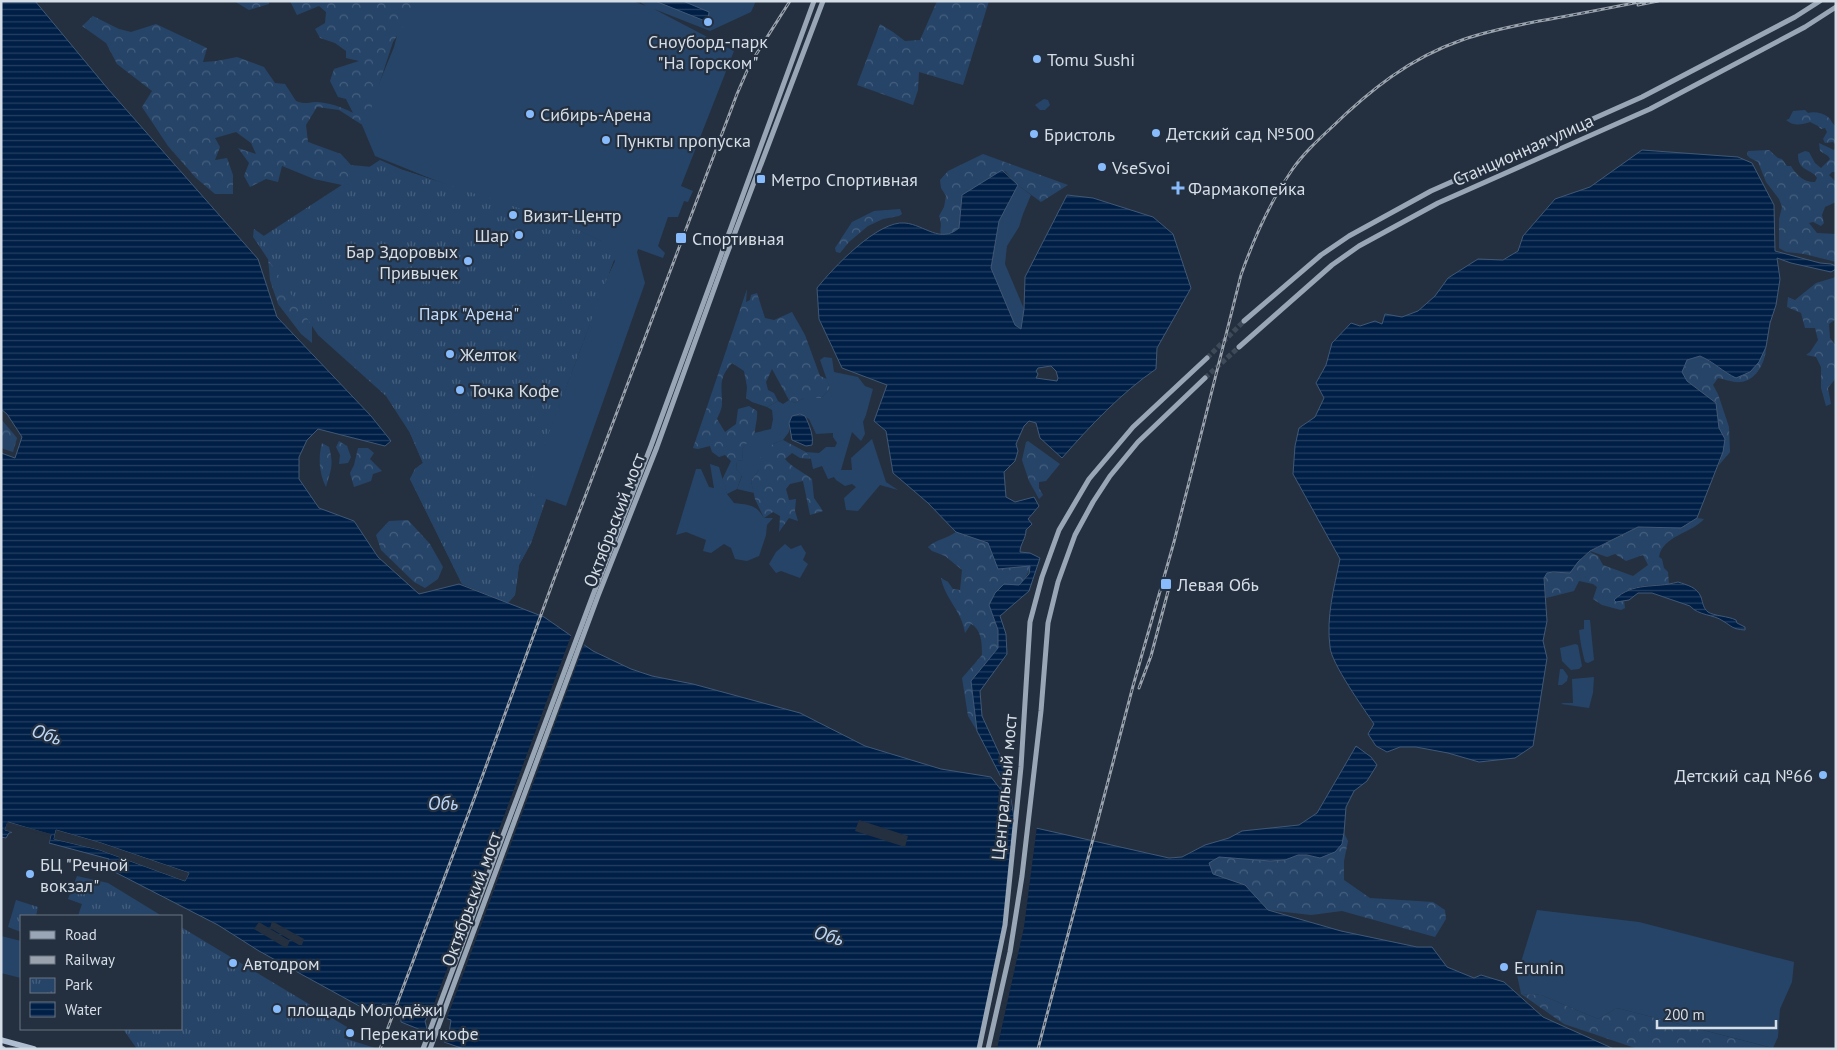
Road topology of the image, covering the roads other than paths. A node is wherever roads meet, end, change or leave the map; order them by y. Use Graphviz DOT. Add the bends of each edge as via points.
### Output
graph roads {
  1 [pos="814,1"];
  2 [pos="823,1"];
  3 [pos="1820,1"];
  4 [pos="1836,7"];
  5 [pos="1244,322"];
  6 [pos="1239,347"];
  7 [pos="1207,358"];
  8 [pos="1205,378"];
  9 [pos="596,596"];
  10 [pos="1,1040"];
  11 [pos="34,1049"];
  12 [pos="423,1049"];
  13 [pos="430,1049"];
  14 [pos="979,1049"];
  15 [pos="988,1049"];
  1 -- 9 [label="main road, Октябрьский мост"];
  2 -- 9 [label="main road, Октябрьский мост" via="657,447"];
  3 -- 5 [label="main road, Станционная улица" via="1642,96 1432,190 1367,226 1321,255"];
  4 -- 6 [label="main road, Станционная улица" via="1805,27 1650,109 1438,203 1359,246 1332,265"];
  7 -- 14 [label="main road, Центральный мост" via="1133,427 1089,479 1059,530 1042,577 1030,622 1021,767 1005,920"];
  8 -- 15 [label="main road, Центральный мост" via="1138,442 1102,488 1075,535 1058,582 1048,623 1022,876 1010,952"];
  9 -- 12 [label="main road, Октябрьский мост"];
  9 -- 13 [label="main road, Октябрьский мост"];
  10 -- 11 [label="highway"];
}
